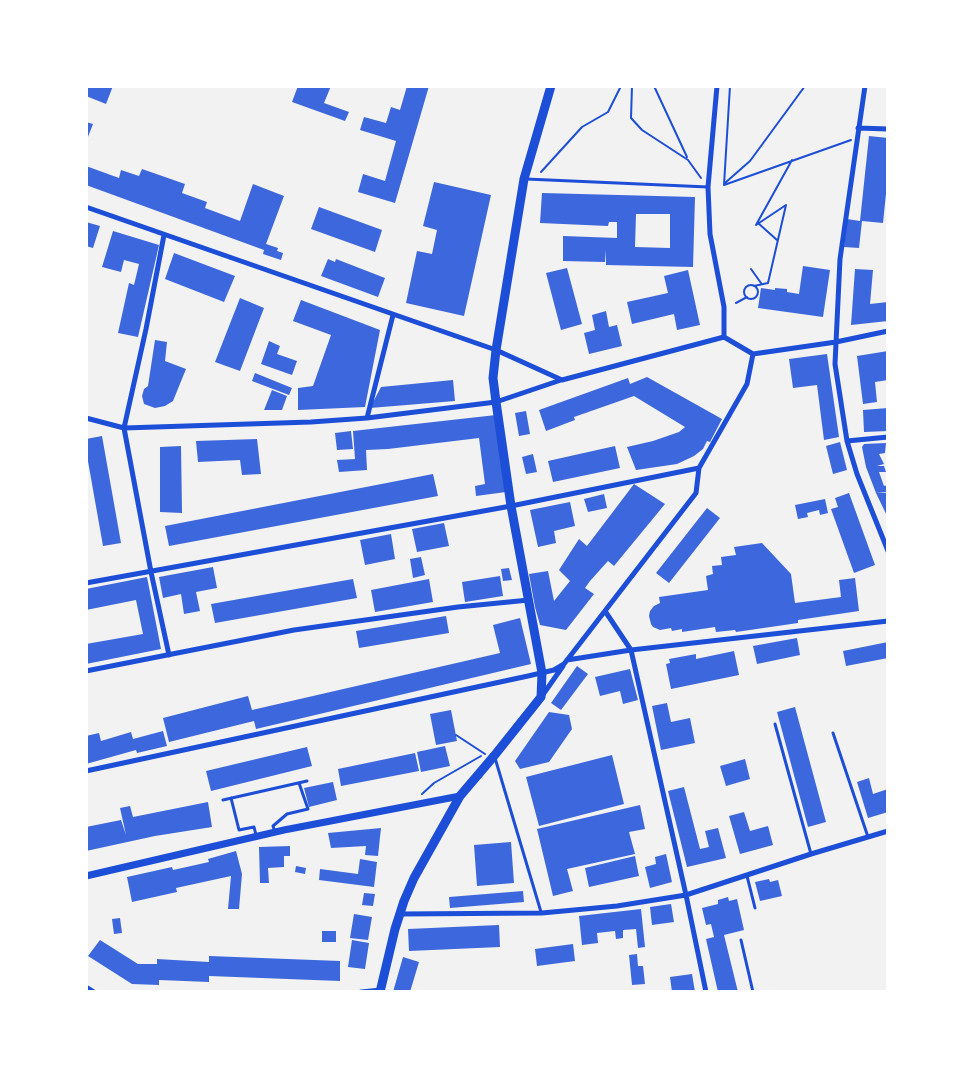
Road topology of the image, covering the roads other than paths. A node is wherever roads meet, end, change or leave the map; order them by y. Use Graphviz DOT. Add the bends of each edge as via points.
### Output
graph roads {
  1 [pos="551,86"];
  2 [pos="718,86"];
  3 [pos="865,86"];
  4 [pos="858,128"];
  5 [pos="888,129"];
  6 [pos="524,179"];
  7 [pos="708,187"];
  8 [pos="86,207"];
  9 [pos="164,235"];
  10 [pos="393,315"];
  11 [pos="888,332"];
  12 [pos="724,336"];
  13 [pos="836,342"];
  14 [pos="496,350"];
  15 [pos="753,354"];
  16 [pos="562,380"];
  17 [pos="496,402"];
  18 [pos="86,418"];
  19 [pos="366,418"];
  20 [pos="124,428"];
  21 [pos="888,437"];
  22 [pos="847,441"];
  23 [pos="699,468"];
  24 [pos="511,506"];
  25 [pos="888,551"];
  26 [pos="151,572"];
  27 [pos="86,583"];
  28 [pos="529,600"];
  29 [pos="605,611"];
  30 [pos="888,621"];
  31 [pos="631,650"];
  32 [pos="169,656"];
  33 [pos="566,662"];
  34 [pos="86,671"];
  35 [pos="542,673"];
  36 [pos="541,697"];
  37 [pos="775,724"];
  38 [pos="833,733"];
  39 [pos="490,755"];
  40 [pos="86,771"];
  41 [pos="307,781"];
  42 [pos="299,783"];
  43 [pos="460,796"];
  44 [pos="231,798"];
  45 [pos="223,800"];
  46 [pos="888,831"];
  47 [pos="275,832"];
  48 [pos="256,836"];
  49 [pos="868,837"];
  50 [pos="810,854"];
  51 [pos="747,875"];
  52 [pos="86,876"];
  53 [pos="686,895"];
  54 [pos="754,908"];
  55 [pos="542,913"];
  56 [pos="400,914"];
  57 [pos="741,940"];
  58 [pos="86,987"];
  59 [pos="381,991"];
  60 [pos="94,992"];
  61 [pos="361,992"];
  62 [pos="706,992"];
  63 [pos="753,992"];
  1 -- 6 [label="main road"];
  2 -- 7 [label="street"];
  3 -- 4 [label="street"];
  4 -- 5 [label="street"];
  4 -- 13 [label="street" via="840,259"];
  6 -- 7 [label="lane"];
  6 -- 14 [label="main road"];
  7 -- 12 [label="street" via="710,234 724,307"];
  8 -- 9 [label="street"];
  9 -- 10 [label="street"];
  9 -- 20 [label="street"];
  10 -- 14 [label="street"];
  10 -- 19 [label="street"];
  11 -- 13 [label="street"];
  12 -- 15 [label="street"];
  12 -- 16 [label="street"];
  13 -- 15 [label="street"];
  13 -- 22 [label="street" via="835,364"];
  14 -- 16 [label="street"];
  14 -- 17 [label="main road" via="493,378"];
  15 -- 23 [label="street" via="748,384"];
  16 -- 17 [label="street"];
  17 -- 19 [label="street"];
  17 -- 24 [label="main road"];
  18 -- 20 [label="street"];
  19 -- 20 [label="street"];
  20 -- 26 [label="street"];
  21 -- 22 [label="street"];
  22 -- 25 [label="street"];
  23 -- 24 [label="street"];
  23 -- 29 [label="street" via="696,493"];
  24 -- 26 [label="street"];
  24 -- 28 [label="main road"];
  26 -- 27 [label="street"];
  26 -- 32 [label="street"];
  28 -- 32 [label="street" via="294,630"];
  28 -- 35 [label="main road"];
  29 -- 31 [label="street"];
  29 -- 33 [label="street"];
  30 -- 31 [label="street"];
  31 -- 33 [label="street"];
  31 -- 53 [label="street"];
  32 -- 34 [label="street"];
  33 -- 35 [label="street"];
  33 -- 36 [label="street"];
  35 -- 36 [label="main road"];
  35 -- 40 [label="street"];
  36 -- 39 [label="main road"];
  37 -- 50 [label="lane"];
  38 -- 49 [label="lane"];
  39 -- 43 [label="main road"];
  39 -- 55 [label="lane"];
  41 -- 42 [label="lane"];
  42 -- 44 [label="lane"];
  42 -- 47 [label="lane" via="308,809 287,814 273,826"];
  43 -- 47 [label="street"];
  43 -- 56 [label="main road" via="414,878"];
  44 -- 45 [label="lane"];
  44 -- 48 [label="lane" via="239,830 254,827"];
  46 -- 49 [label="street"];
  47 -- 48 [label="street"];
  48 -- 52 [label="street"];
  49 -- 50 [label="street"];
  50 -- 51 [label="street"];
  51 -- 53 [label="street"];
  51 -- 54 [label="lane"];
  53 -- 55 [label="street"];
  53 -- 62 [label="street"];
  55 -- 56 [label="street"];
  56 -- 59 [label="main road"];
  57 -- 63 [label="lane"];
  58 -- 60 [label="street"];
  59 -- 61 [label="street"];
}
